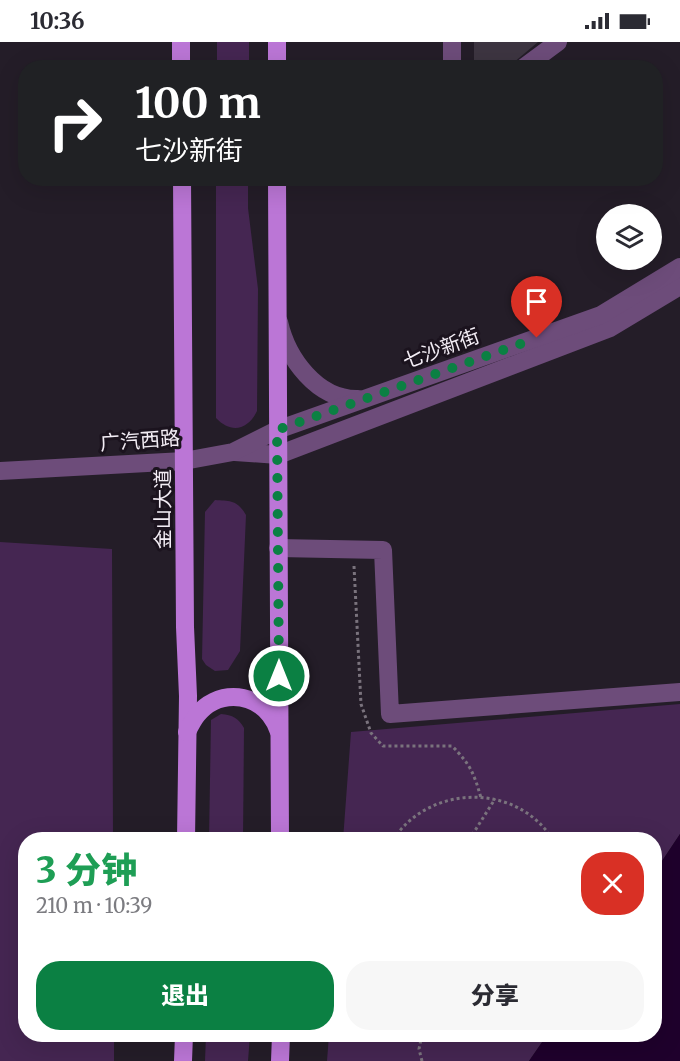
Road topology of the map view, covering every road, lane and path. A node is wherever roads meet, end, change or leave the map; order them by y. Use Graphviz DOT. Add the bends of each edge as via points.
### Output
graph roads {
  1 [pos="181,42"];
  2 [pos="277,42"];
  3 [pos="452,42"];
  4 [pos="558,42"];
  5 [pos="181,60"];
  6 [pos="277,60"];
  7 [pos="452,60"];
  8 [pos="534,60"];
  9 [pos="182,186"];
  10 [pos="277,186"];
  11 [pos="680,267"];
  12 [pos="680,286"];
  13 [pos="277,314"];
  14 [pos="366,399"];
  15 [pos="277,430"];
  16 [pos="233,452"];
  17 [pos="278,455"];
  18 [pos="184,461"];
  19 [pos="0,471"];
  20 [pos="278,548"];
  21 [pos="680,692"];
  22 [pos="187,732"];
  23 [pos="279,732"];
  24 [pos="495,799"];
  25 [pos="186,832"];
  26 [pos="280,832"];
  27 [pos="399,832"];
  28 [pos="474,832"];
  29 [pos="548,832"];
  30 [pos="184,1042"];
  31 [pos="281,1042"];
  32 [pos="420,1042"];
  33 [pos="183,1061"];
  34 [pos="280,1061"];
  35 [pos="422,1061"];
  1 -- 5 [label="main road"];
  2 -- 6 [label="main road"];
  3 -- 7 [label="street"];
  4 -- 8 [label="street"];
  9 -- 18 [label="main road, 金山大道"];
  10 -- 13 [label="main road"];
  11 -- 14 [label="street, 七沙新街" via="601,315"];
  12 -- 17 [label="street, 七沙新街" via="610,328"];
  13 -- 14 [label="street" via="282,336 307,375 326,392 345,399"];
  13 -- 15 [label="main road"];
  14 -- 15 [label="street, 七沙新街"];
  15 -- 16 [label="street, 广汽西路"];
  15 -- 17 [label="main road"];
  16 -- 17 [label="street"];
  16 -- 18 [label="street, 广汽西路"];
  17 -- 20 [label="main road"];
  18 -- 19 [label="street, 广汽西路"];
  18 -- 22 [label="main road, 金山大道"];
  20 -- 21 [label="street" via="383,550 390,714"];
  20 -- 23 [label="main road"];
  22 -- 23 [label="main road" via="209,704 225,697 243,697 259,704"];
  22 -- 25 [label="main road, 金山大道"];
  23 -- 26 [label="main road"];
  24 -- 27 [label="path" via="461,797 429,807"];
  24 -- 28 [label="path"];
  24 -- 29 [label="path" via="523,810"];
  30 -- 33 [label="main road"];
  31 -- 34 [label="main road"];
  32 -- 35 [label="path"];
}
